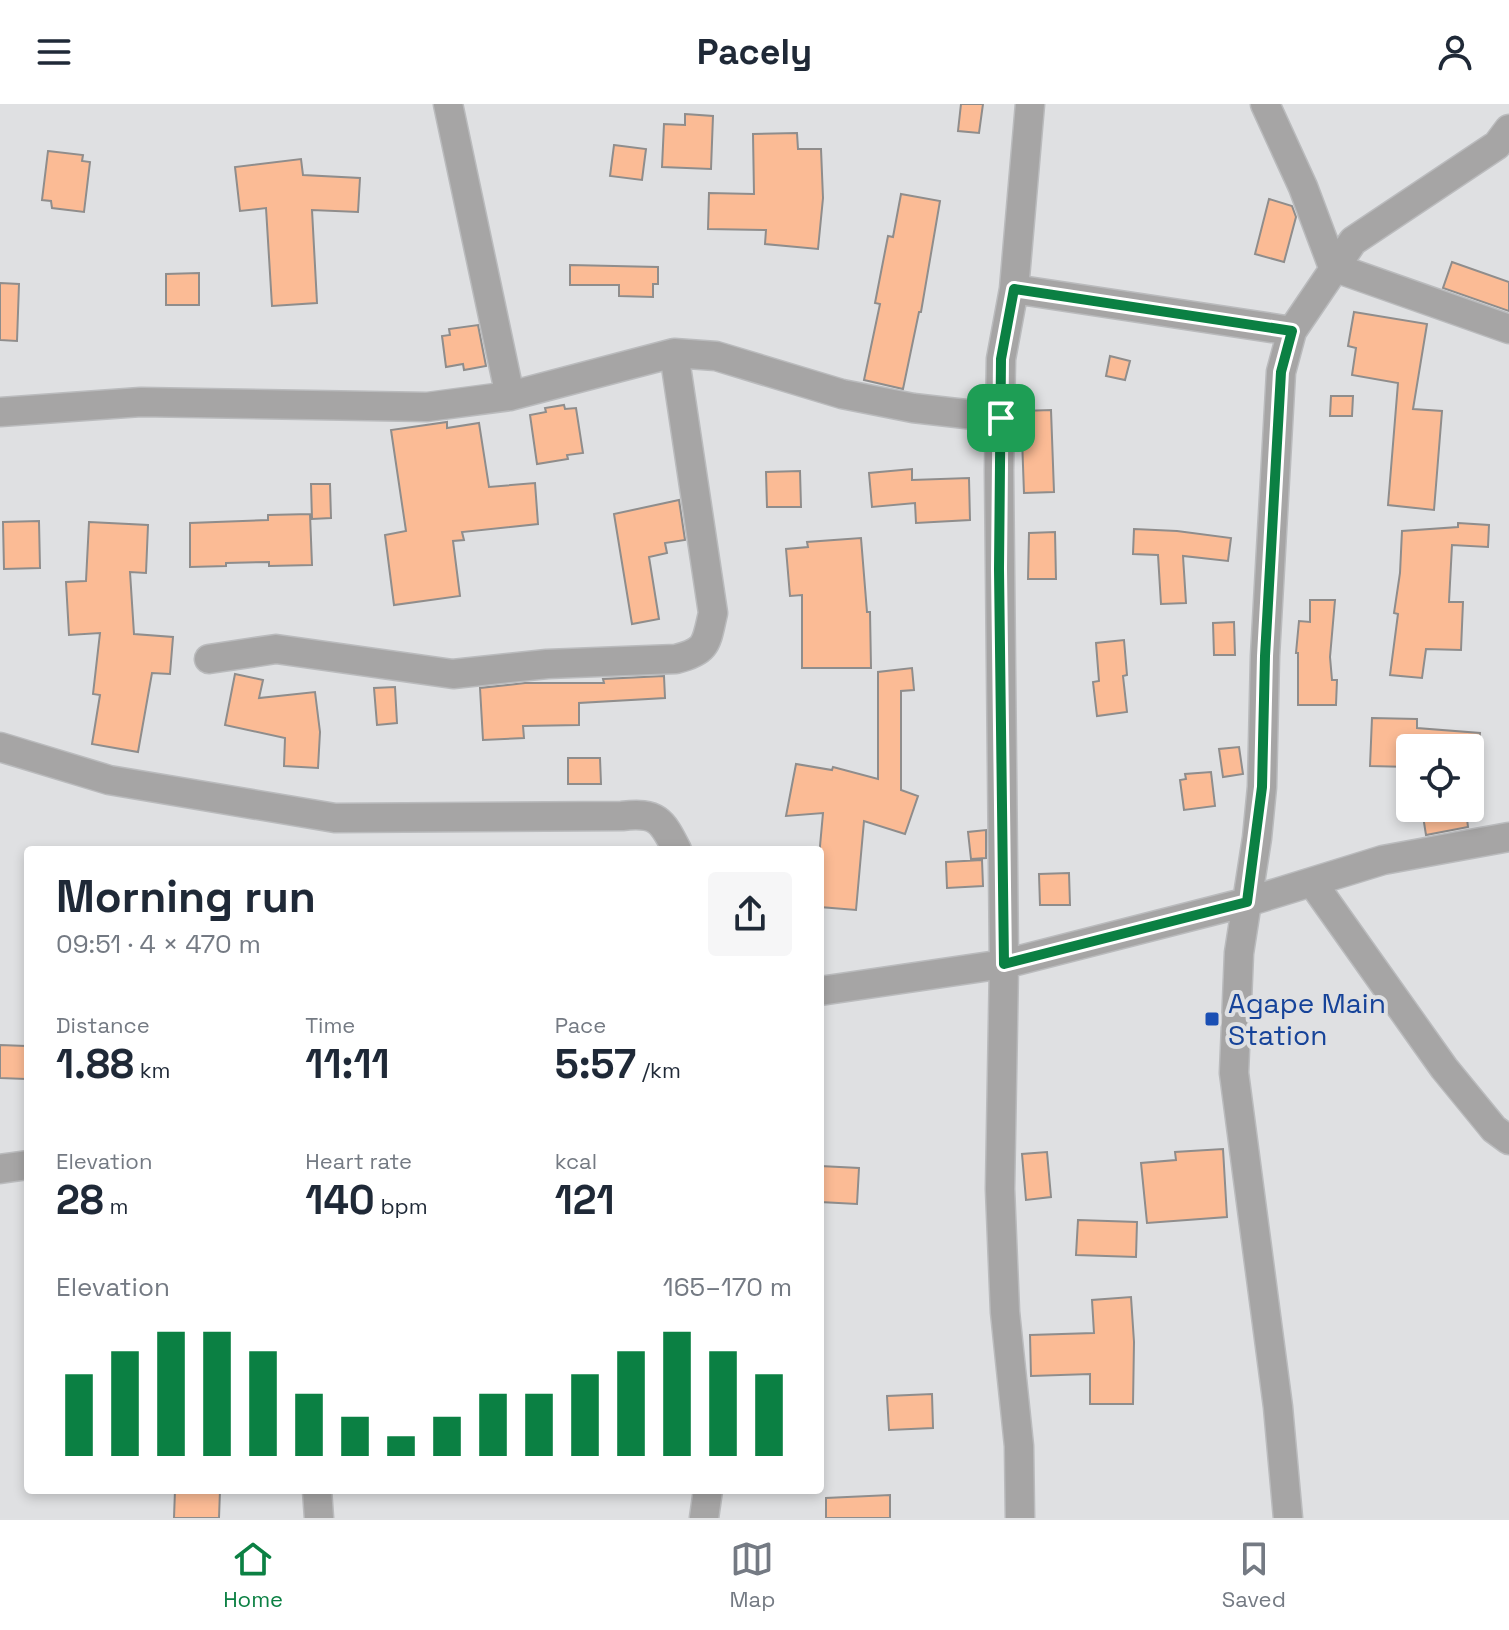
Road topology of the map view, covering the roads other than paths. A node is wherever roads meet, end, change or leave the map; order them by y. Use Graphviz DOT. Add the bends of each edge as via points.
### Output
graph roads {
  1 [pos="448,104"];
  2 [pos="1030,104"];
  3 [pos="1265,104"];
  4 [pos="1509,129"];
  5 [pos="1333,267"];
  6 [pos="1014,289"];
  7 [pos="1509,329"];
  8 [pos="1292,331"];
  9 [pos="674,353"];
  10 [pos="510,396"];
  11 [pos="0,412"];
  12 [pos="1001,418"];
  13 [pos="209,659"];
  14 [pos="0,747"];
  15 [pos="1509,837"];
  16 [pos="675,846"];
  17 [pos="1312,882"];
  18 [pos="1247,902"];
  19 [pos="1004,964"];
  20 [pos="824,990"];
  21 [pos="1509,1140"];
  22 [pos="24,1166"];
  23 [pos="0,1169"];
  24 [pos="317,1494"];
  25 [pos="707,1494"];
  26 [pos="319,1518"];
  27 [pos="704,1518"];
  28 [pos="1020,1518"];
  29 [pos="1288,1518"];
  1 -- 10 [label="street"];
  2 -- 6 [label="street"];
  3 -- 5 [label="street"];
  4 -- 5 [label="street" via="1497,145 1353,241"];
  5 -- 7 [label="street"];
  5 -- 8 [label="street"];
  6 -- 8 [label="street"];
  6 -- 12 [label="street" via="1001,359"];
  8 -- 18 [label="street" via="1281,372 1262,787"];
  9 -- 10 [label="street"];
  9 -- 12 [label="street" via="716,356 842,394"];
  9 -- 13 [label="street" via="713,613 706,642 696,654 453,674 276,649"];
  10 -- 11 [label="street" via="427,407 141,402"];
  12 -- 19 [label="street"];
  14 -- 16 [label="street" via="109,780 335,818 642,814 665,826"];
  15 -- 17 [label="street" via="1383,860"];
  17 -- 18 [label="street"];
  17 -- 21 [label="street" via="1444,1068"];
  18 -- 19 [label="street"];
  18 -- 29 [label="street" via="1235,1004 1234,1073"];
  19 -- 20 [label="street"];
  19 -- 28 [label="street" via="1000,1189"];
  22 -- 23 [label="street"];
  24 -- 26 [label="street"];
  25 -- 27 [label="street"];
}
